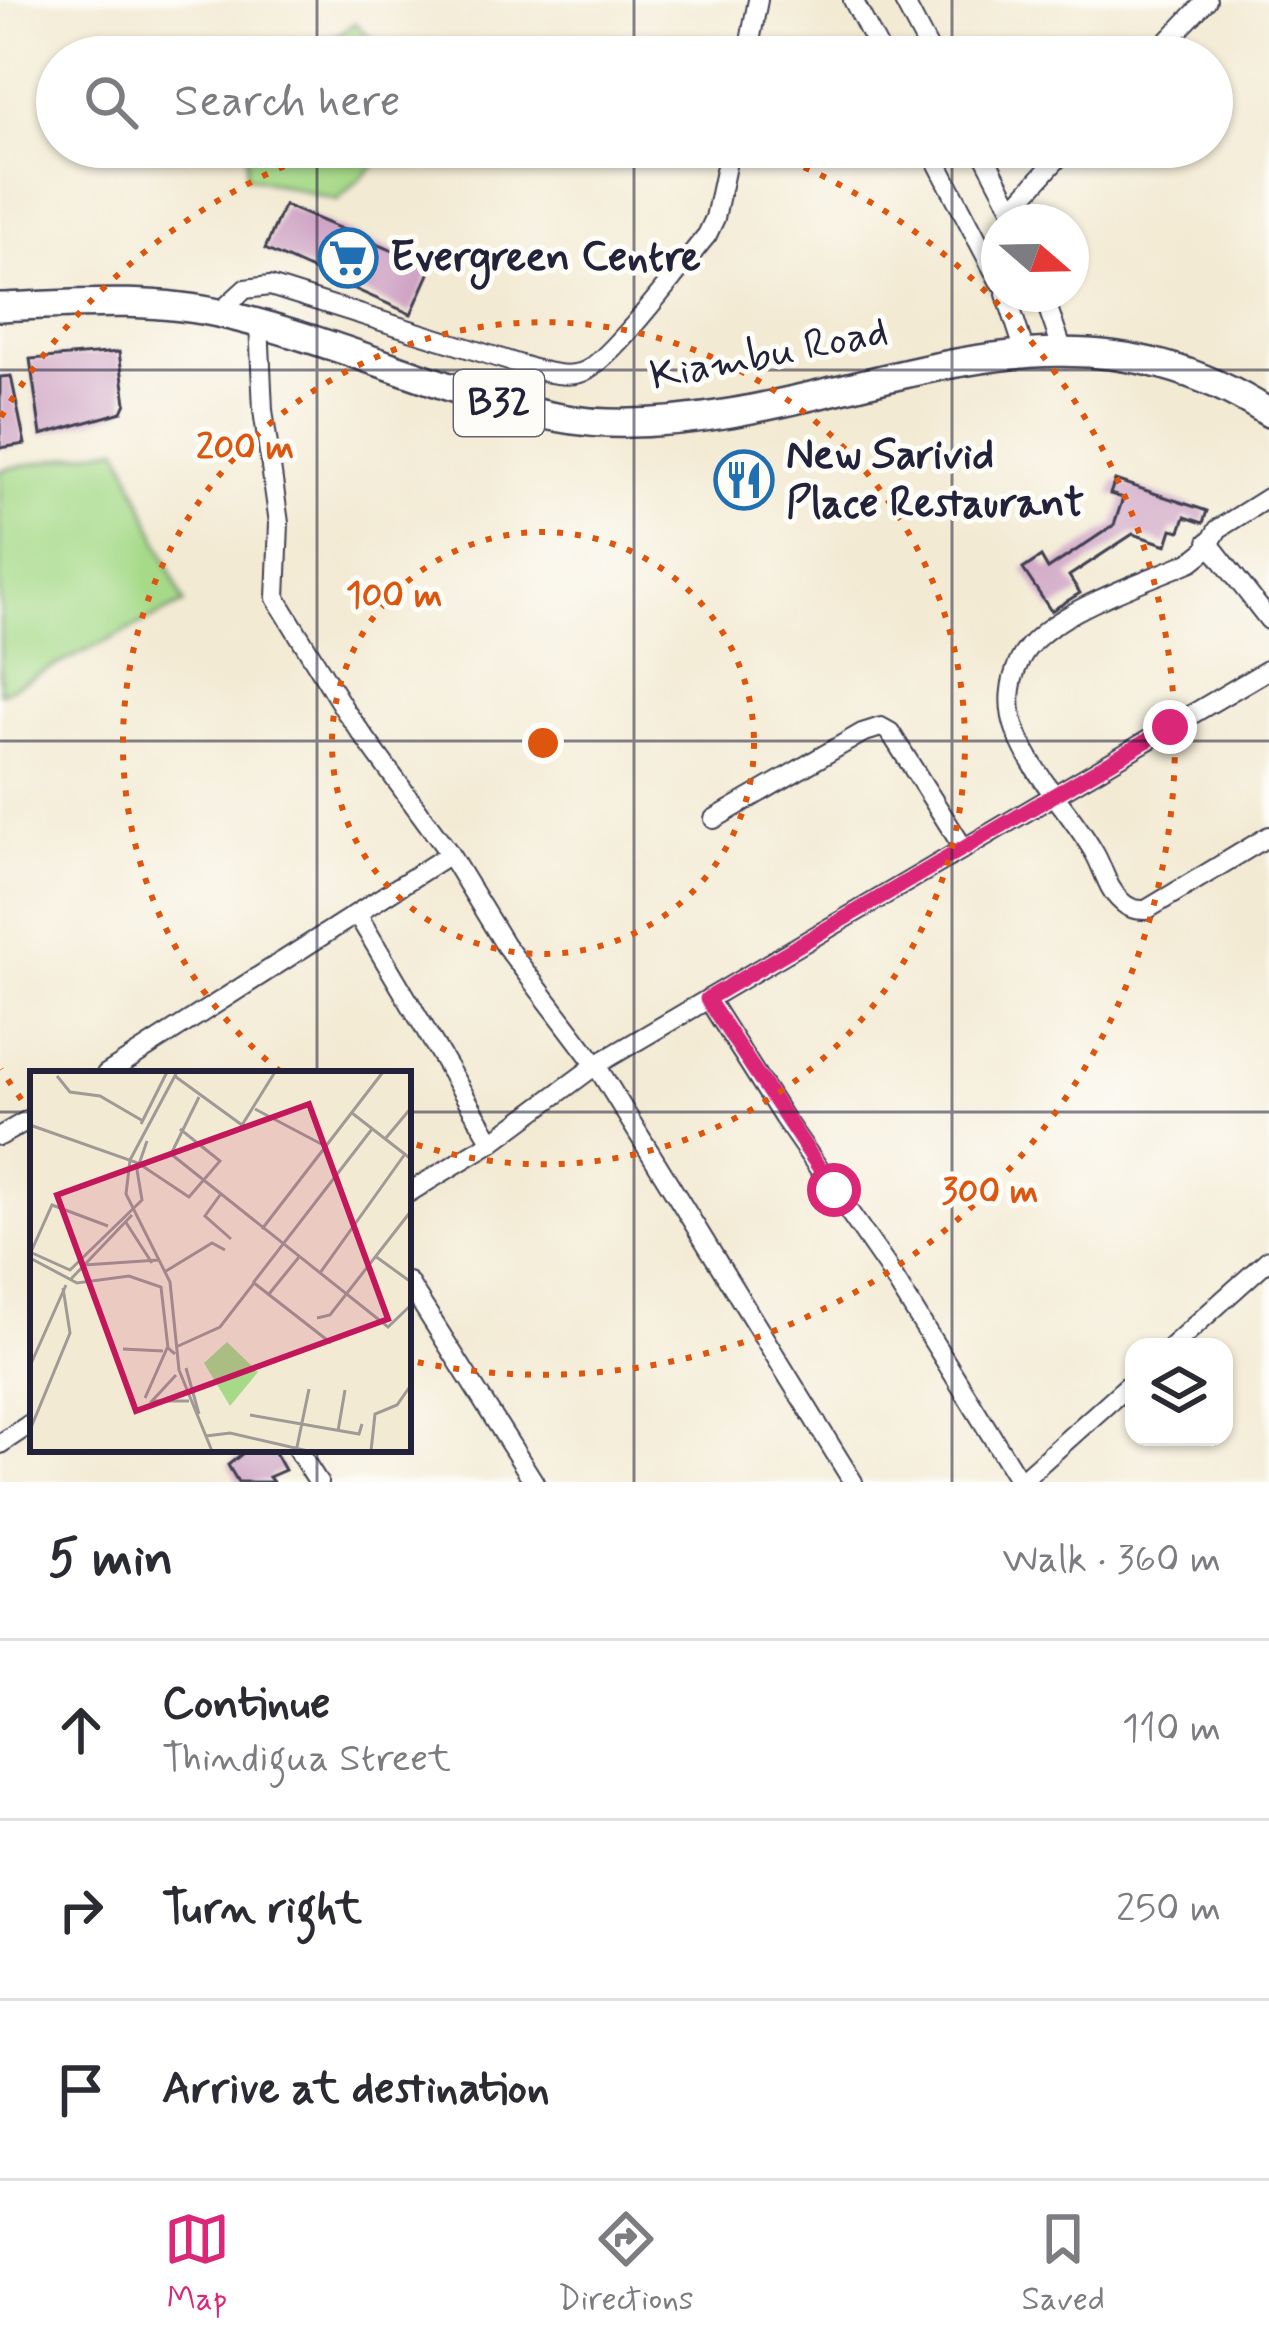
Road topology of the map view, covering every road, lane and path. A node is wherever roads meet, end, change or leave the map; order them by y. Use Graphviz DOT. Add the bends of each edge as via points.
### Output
graph roads {
  1 [pos="758,0"];
  2 [pos="853,0"];
  3 [pos="903,0"];
  4 [pos="1207,0"];
  5 [pos="751,36"];
  6 [pos="872,36"];
  7 [pos="922,36"];
  8 [pos="1173,36"];
  9 [pos="726,168"];
  10 [pos="940,168"];
  11 [pos="991,168"];
  12 [pos="1052,168"];
  13 [pos="1011,204"];
  14 [pos="1024,204"];
  15 [pos="981,247"];
  16 [pos="0,307"];
  17 [pos="1012,312"];
  18 [pos="1049,312"];
  19 [pos="219,313"];
  20 [pos="376,322"];
  21 [pos="259,323"];
  22 [pos="1063,350"];
  23 [pos="1025,352"];
  24 [pos="361,357"];
  25 [pos="1269,413"];
  26 [pos="1269,496"];
  27 [pos="1208,542"];
  28 [pos="1269,620"];
  29 [pos="1269,669"];
  30 [pos="1055,796"];
  31 [pos="715,819"];
  32 [pos="1269,836"];
  33 [pos="964,849"];
  34 [pos="446,850"];
  35 [pos="357,914"];
  36 [pos="707,999"];
  37 [pos="596,1065"];
  38 [pos="111,1071"];
  39 [pos="30,1119"];
  40 [pos="0,1136"];
  41 [pos="493,1142"];
  42 [pos="411,1191"];
  43 [pos="1269,1259"];
  44 [pos="411,1287"];
  45 [pos="1181,1338"];
  46 [pos="1125,1388"];
  47 [pos="30,1424"];
  48 [pos="0,1444"];
  49 [pos="299,1452"];
  50 [pos="318,1482"];
  51 [pos="534,1482"];
  52 [pos="853,1482"];
  53 [pos="1020,1482"];
  1 -- 5 [label="street"];
  2 -- 6 [label="street"];
  3 -- 7 [label="street"];
  4 -- 8 [label="street"];
  9 -- 20 [label="street" via="707,236 583,373 554,374"];
  10 -- 15 [label="street"];
  11 -- 13 [label="street"];
  12 -- 14 [label="street"];
  16 -- 19 [label="highway, Kiambu Road / B32" via="122,302"];
  17 -- 23 [label="street"];
  18 -- 22 [label="street"];
  19 -- 20 [label="street" via="255,285"];
  19 -- 21 [label="highway, Kiambu Road / B32"];
  20 -- 24 [label="street"];
  21 -- 24 [label="highway, Kiambu Road / B32"];
  21 -- 34 [label="street" via="279,523 275,598"];
  22 -- 23 [label="highway, Kiambu Road / B32"];
  22 -- 25 [label="highway, Kiambu Road / B32" via="1203,377"];
  23 -- 24 [label="highway, Kiambu Road / B32" via="937,364 717,417 634,423 514,408"];
  26 -- 27 [label="street"];
  27 -- 28 [label="street"];
  27 -- 30 [label="street" via="1192,561 1051,626 1028,646 1013,679 1011,711"];
  29 -- 30 [label="street"];
  30 -- 32 [label="street" via="1110,888 1137,910"];
  30 -- 33 [label="street"];
  31 -- 33 [label="street" via="881,727"];
  33 -- 36 [label="street"];
  34 -- 35 [label="street"];
  34 -- 37 [label="street"];
  35 -- 38 [label="street"];
  35 -- 41 [label="street"];
  36 -- 37 [label="street"];
  36 -- 53 [label="street"];
  37 -- 41 [label="street"];
  37 -- 52 [label="street"];
  39 -- 40 [label="street"];
  41 -- 42 [label="street"];
  43 -- 45 [label="street"];
  44 -- 51 [label="street"];
  46 -- 53 [label="street"];
  47 -- 48 [label="street"];
  49 -- 50 [label="street"];
}
